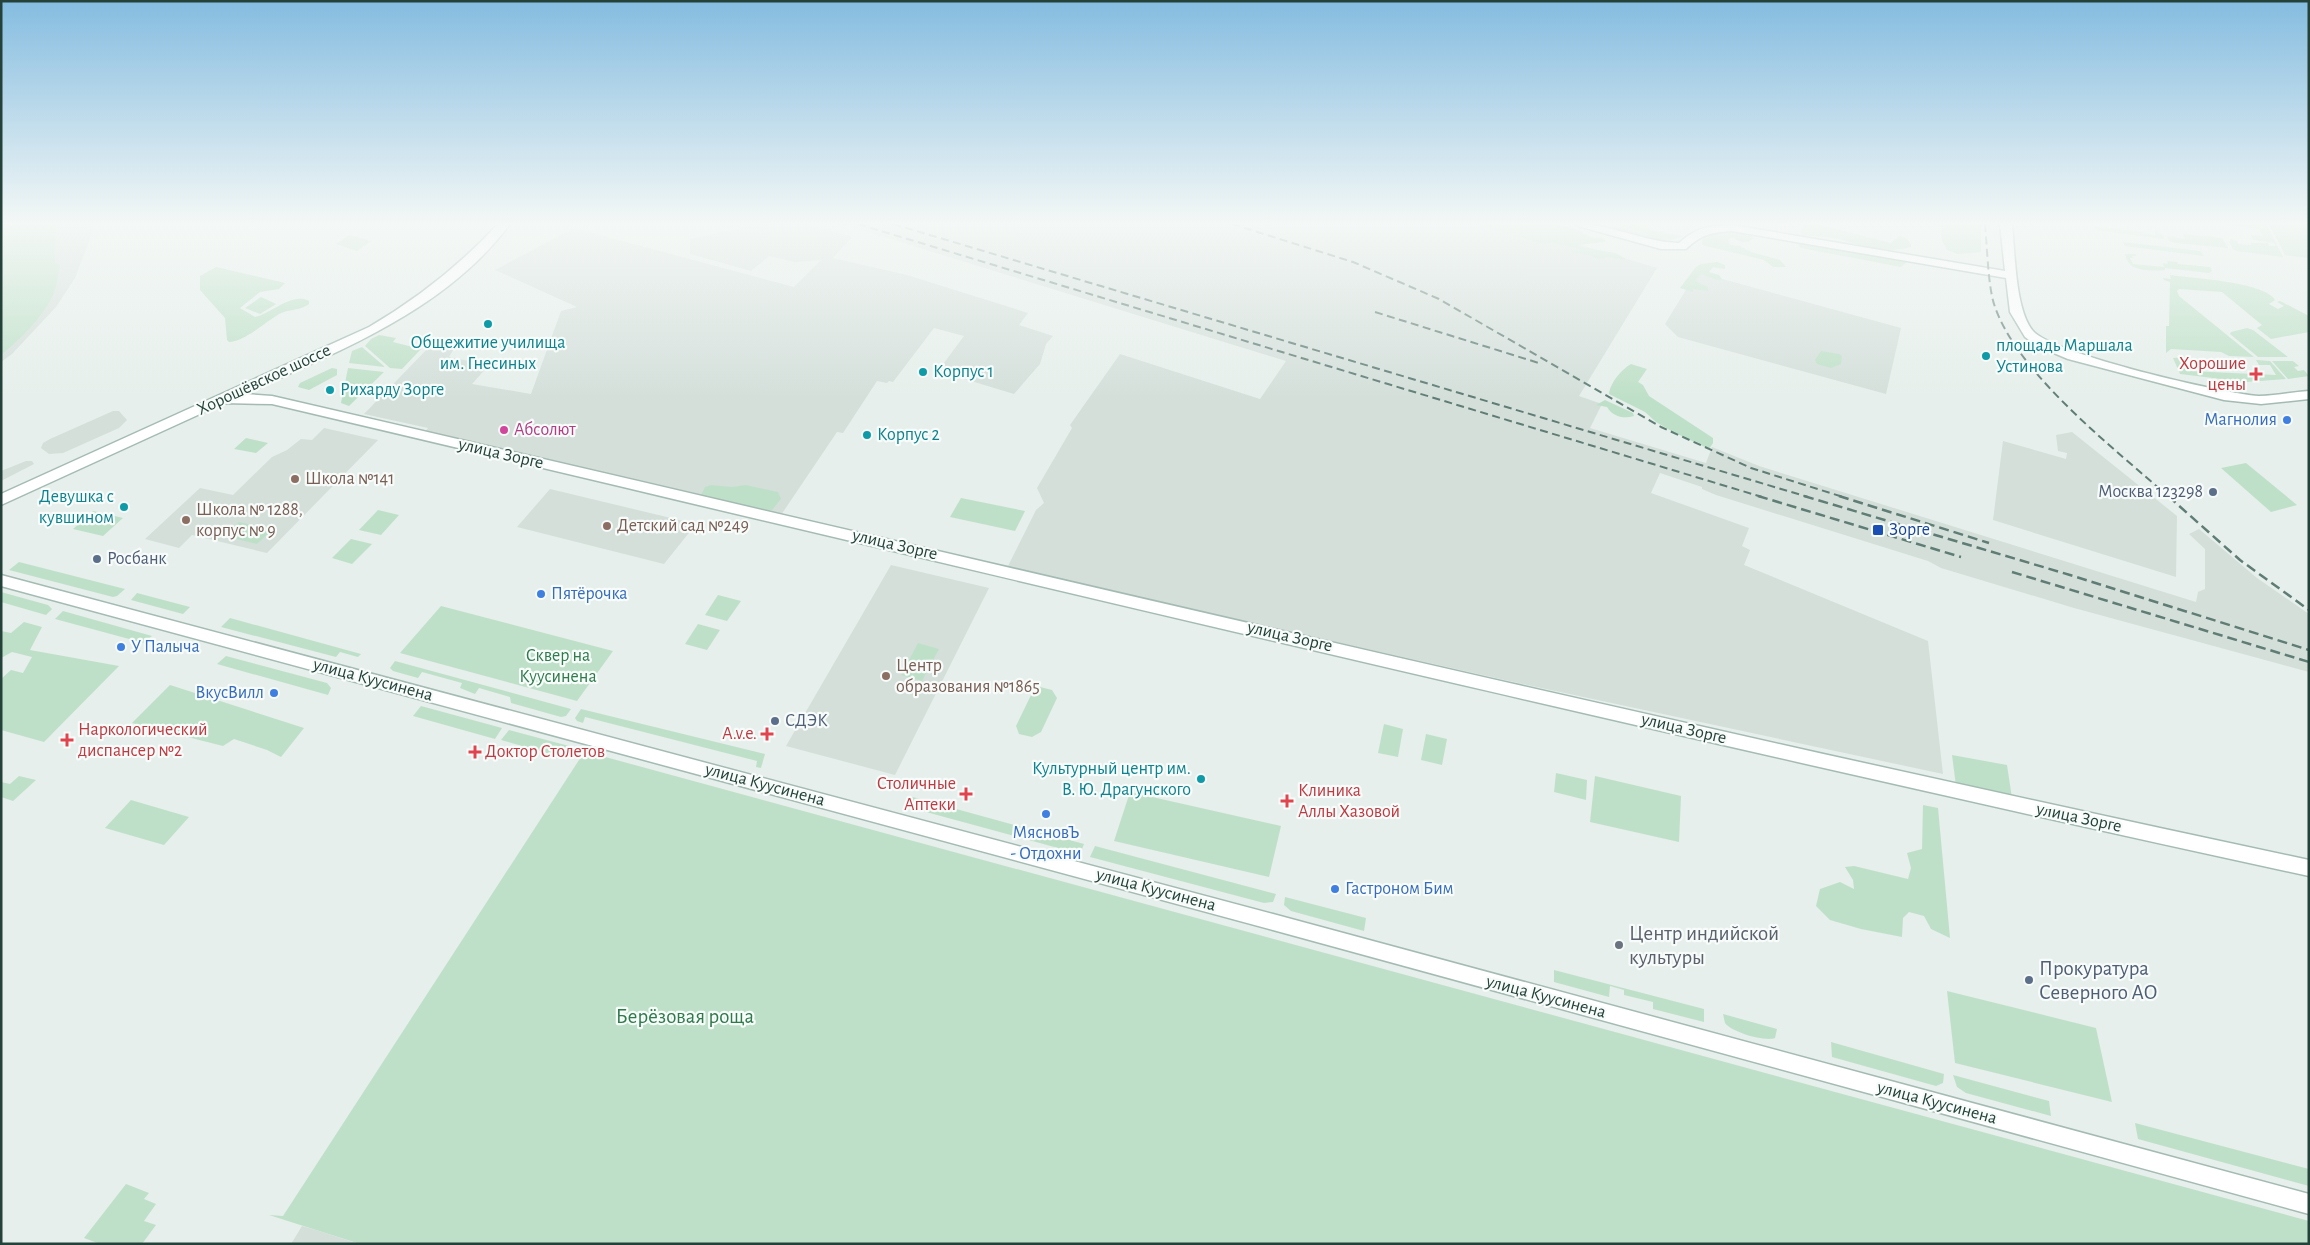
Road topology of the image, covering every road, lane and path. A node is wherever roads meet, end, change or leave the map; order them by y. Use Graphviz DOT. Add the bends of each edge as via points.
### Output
graph roads {
  1 [pos="431,282"];
  2 [pos="444,282"];
  3 [pos="2012,282"];
  4 [pos="275,376"];
  5 [pos="2309,395"];
  6 [pos="223,400"];
  7 [pos="272,400"];
  8 [pos="1,492"];
  9 [pos="1,500"];
  10 [pos="1,580"];
  11 [pos="2309,868"];
  12 [pos="2309,1204"];
  1 -- 8 [label="main road, Хорошёвское шоссе" via="369,322"];
  2 -- 4 [label="main road, Хорошёвское шоссе" via="420,301 359,337"];
  3 -- 5 [label="main road" via="2016,312 2029,334 2064,353 2224,396 2268,400"];
  4 -- 6 [label="main road, Хорошёвское шоссе"];
  4 -- 7 [label="main road" via="264,392"];
  6 -- 7 [label="main road, улица Зорге"];
  6 -- 9 [label="main road, Хорошёвское шоссе"];
  7 -- 11 [label="main road, улица Зорге" via="1524,692"];
  10 -- 12 [label="main road, улица Куусинена"];
}
